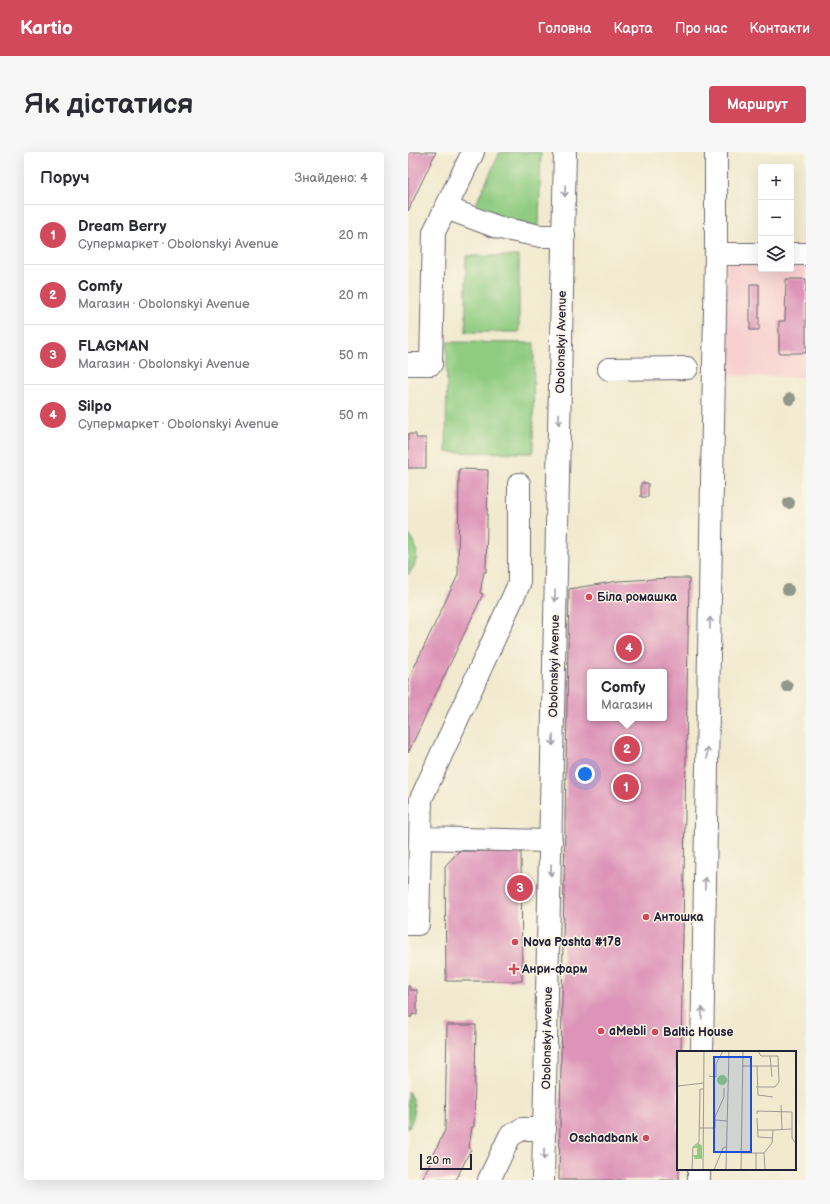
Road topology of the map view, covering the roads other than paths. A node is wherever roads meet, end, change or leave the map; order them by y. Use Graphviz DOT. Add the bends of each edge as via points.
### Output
graph roads {
  1 [pos="473,152"];
  2 [pos="565,152"];
  3 [pos="716,152"];
  4 [pos="446,208"];
  5 [pos="564,236"];
  6 [pos="716,254"];
  7 [pos="758,254"];
  8 [pos="794,254"];
  9 [pos="806,254"];
  10 [pos="408,364"];
  11 [pos="687,368"];
  12 [pos="609,369"];
  13 [pos="519,484"];
  14 [pos="421,838"];
  15 [pos="551,841"];
  16 [pos="408,924"];
  17 [pos="702,1051"];
  18 [pos="544,1129"];
  19 [pos="489,1180"];
  20 [pos="544,1180"];
  1 -- 4 [label="main road"];
  2 -- 5 [label="main road, Obolonskyi Avenue, one-way"];
  3 -- 6 [label="main road"];
  4 -- 5 [label="main road" via="500,228 541,236"];
  4 -- 10 [label="main road" via="434,232 431,364"];
  5 -- 15 [label="main road, Obolonskyi Avenue, one-way"];
  6 -- 7 [label="main road"];
  17 -- 6 [label="main road, one-way"];
  8 -- 9 [label="main road"];
  11 -- 12 [label="main road"];
  13 -- 14 [label="main road" via="518,584 421,799"];
  14 -- 15 [label="main road"];
  14 -- 16 [label="main road" via="418,924"];
  15 -- 18 [label="main road, Obolonskyi Avenue, one-way"];
  18 -- 19 [label="main road" via="522,1129 510,1136"];
  18 -- 20 [label="main road, Obolonskyi Avenue, one-way"];
}
